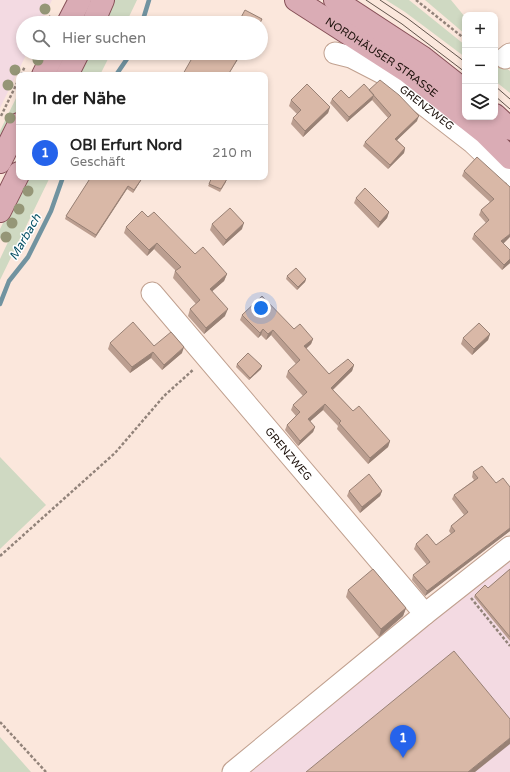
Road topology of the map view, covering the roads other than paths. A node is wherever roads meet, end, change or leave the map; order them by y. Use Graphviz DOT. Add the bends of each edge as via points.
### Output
graph roads {
  1 [pos="80,0"];
  2 [pos="103,0"];
  3 [pos="296,0"];
  4 [pos="335,0"];
  5 [pos="72,16"];
  6 [pos="96,16"];
  7 [pos="335,53"];
  8 [pos="50,60"];
  9 [pos="74,60"];
  10 [pos="44,72"];
  11 [pos="68,72"];
  12 [pos="462,89"];
  13 [pos="462,115"];
  14 [pos="498,118"];
  15 [pos="469,120"];
  16 [pos="510,129"];
  17 [pos="16,130"];
  18 [pos="510,158"];
  19 [pos="0,162"];
  20 [pos="16,178"];
  21 [pos="510,178"];
  22 [pos="1,202"];
  23 [pos="152,293"];
  24 [pos="510,547"];
  25 [pos="425,614"];
  26 [pos="232,772"];
  1 -- 5 [label="main road"];
  2 -- 6 [label="main road"];
  3 -- 13 [label="main road, NORDHÄUSER STRASSE" via="408,72"];
  4 -- 12 [label="main road, NORDHÄUSER STRASSE" via="422,57"];
  7 -- 21 [label="street, GRENZWEG" via="351,57 384,74 473,143"];
  8 -- 10 [label="main road"];
  9 -- 11 [label="main road"];
  14 -- 16 [label="main road"];
  15 -- 18 [label="main road, NORDHÄUSER STRASSE"];
  17 -- 19 [label="main road"];
  20 -- 22 [label="main road"];
  23 -- 25 [label="street, GRENZWEG"];
  24 -- 25 [label="street"];
  25 -- 26 [label="street"];
}
